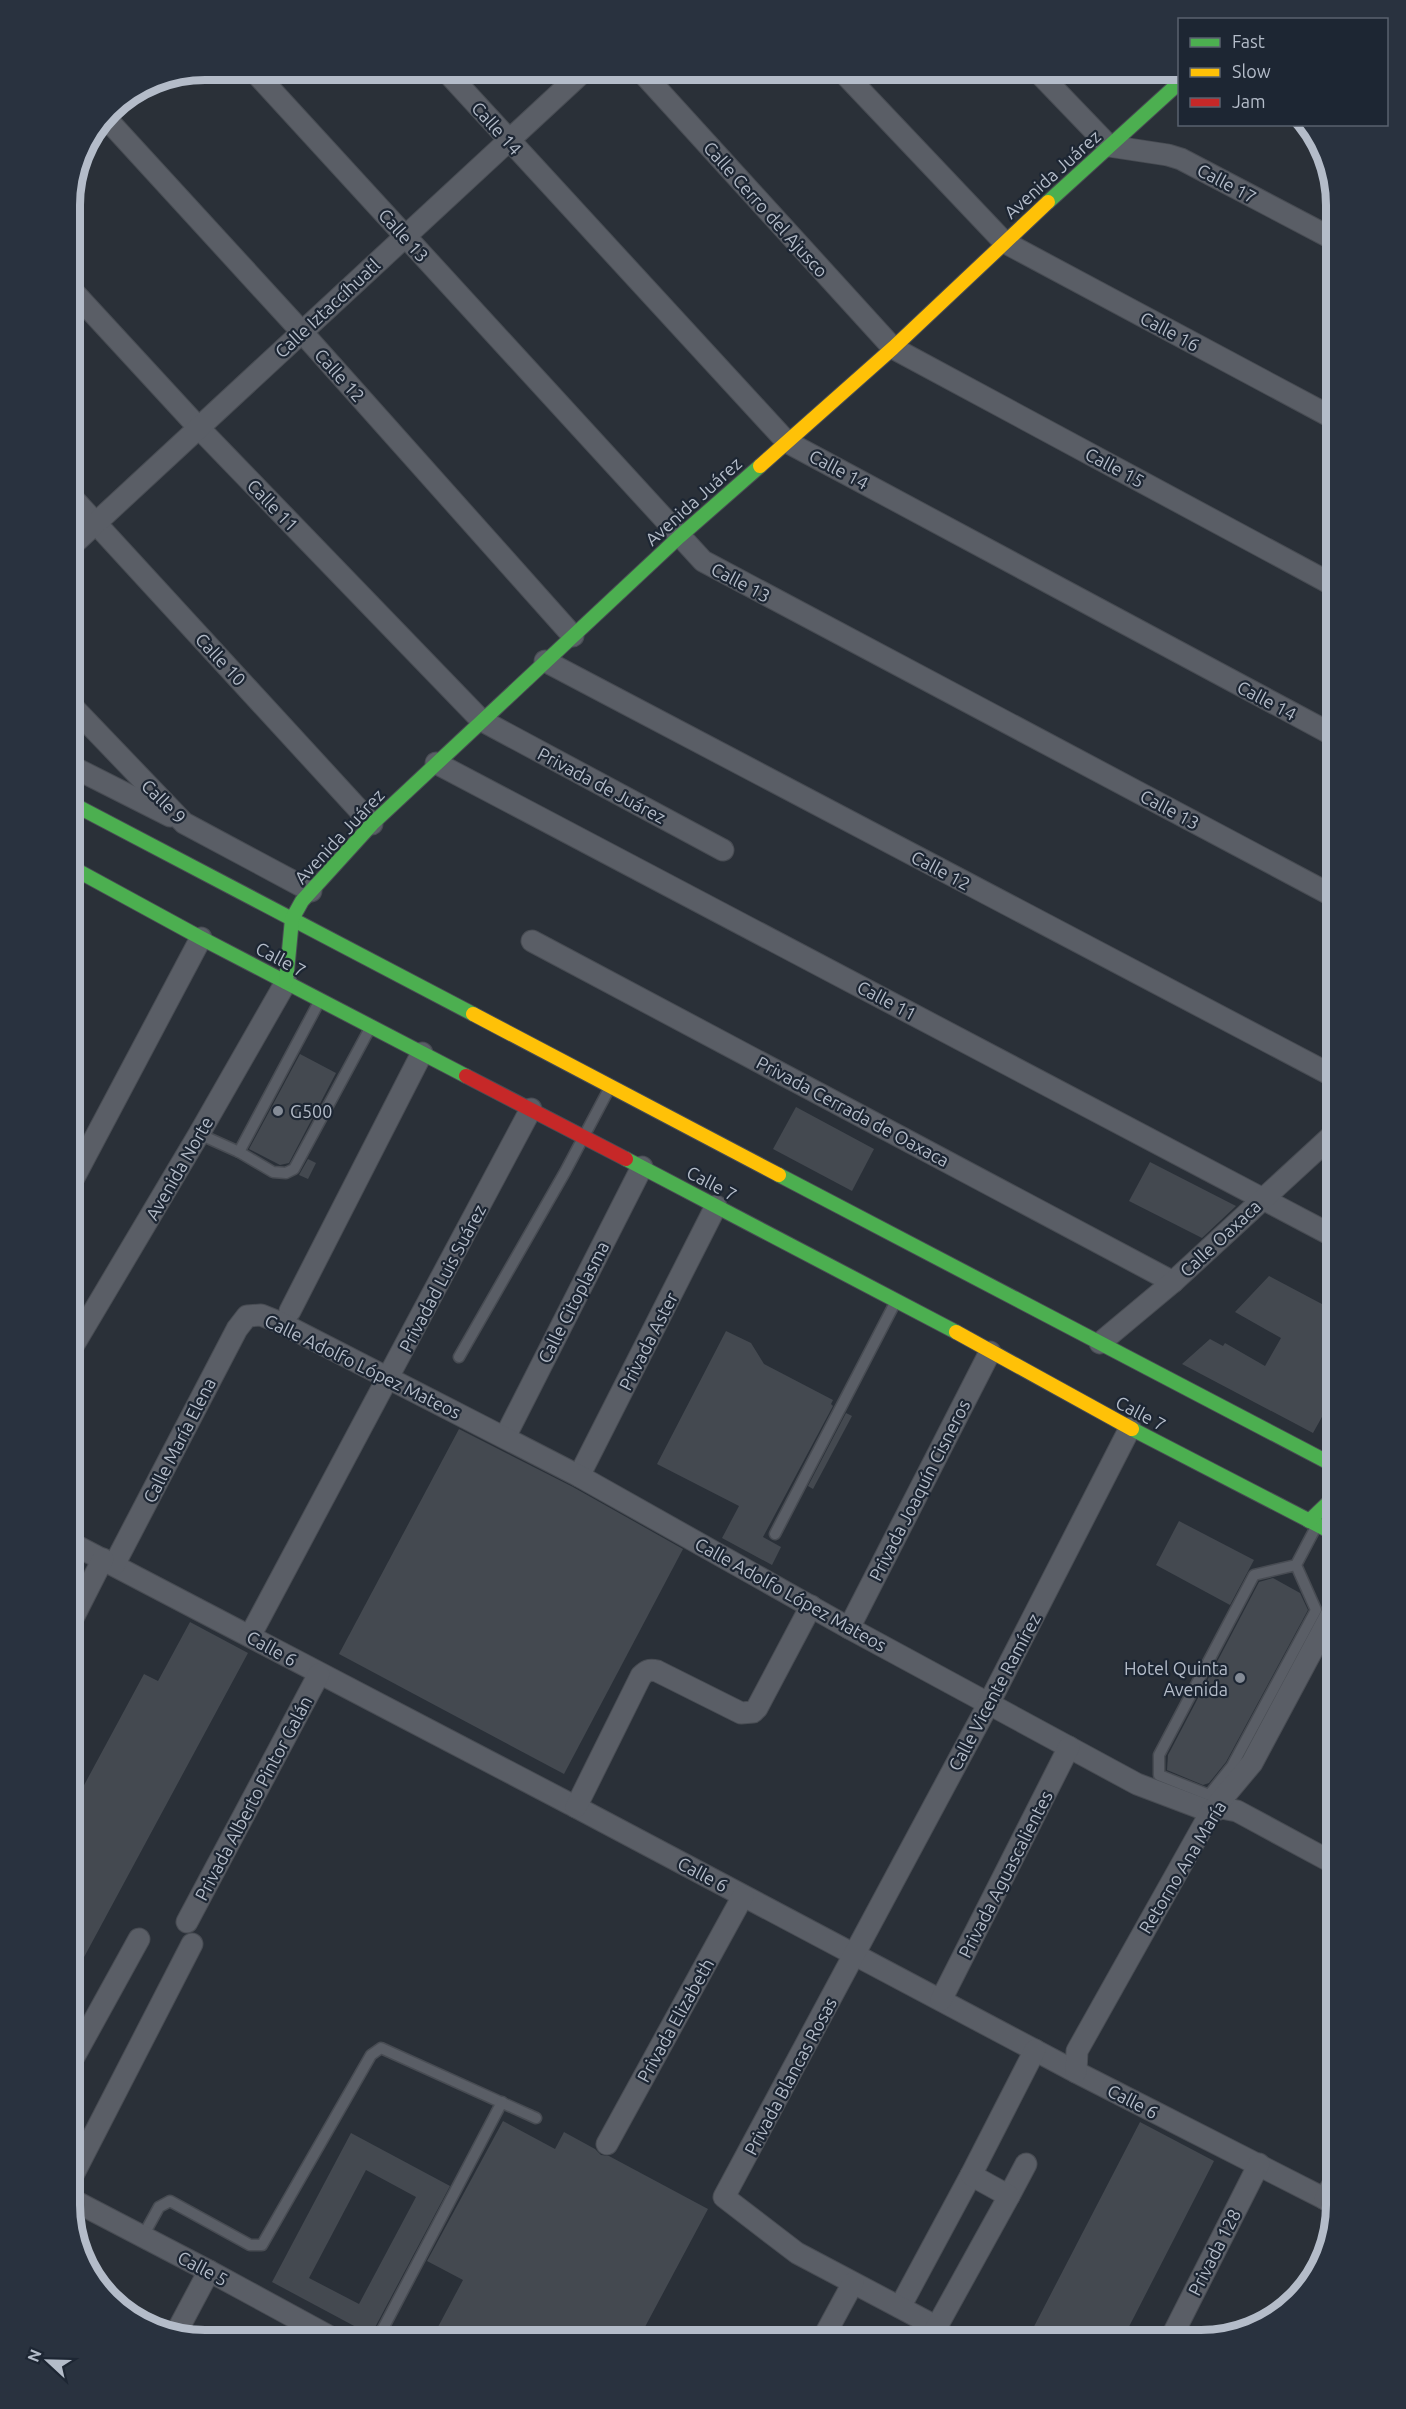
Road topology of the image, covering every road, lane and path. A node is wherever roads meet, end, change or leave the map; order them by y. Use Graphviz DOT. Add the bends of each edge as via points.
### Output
graph roads {
  1 [pos="261,79"];
  2 [pos="453,79"];
  3 [pos="575,79"];
  4 [pos="649,79"];
  5 [pos="850,80"];
  6 [pos="1045,80"];
  7 [pos="1178,83"];
  8 [pos="110,123"];
  9 [pos="509,140"];
  10 [pos="1109,146"];
  11 [pos="1326,235"];
  12 [pos="405,236"];
  13 [pos="1004,242"];
  14 [pos="80,299"];
  15 [pos="301,331"];
  16 [pos="893,348"];
  17 [pos="1326,414"];
  18 [pos="198,427"];
  19 [pos="787,442"];
  20 [pos="80,506"];
  21 [pos="96,523"];
  22 [pos="679,537"];
  23 [pos="80,538"];
  24 [pos="1326,581"];
  25 [pos="573,636"];
  26 [pos="545,661"];
  27 [pos="80,714"];
  28 [pos="481,720"];
  29 [pos="1326,731"];
  30 [pos="436,763"];
  31 [pos="80,770"];
  32 [pos="80,808"];
  33 [pos="184,823"];
  34 [pos="372,824"];
  35 [pos="723,850"];
  36 [pos="80,872"];
  37 [pos="311,891"];
  38 [pos="1326,892"];
  39 [pos="292,919"];
  40 [pos="201,938"];
  41 [pos="532,941"];
  42 [pos="286,982"];
  43 [pos="320,1000"];
  44 [pos="370,1027"];
  45 [pos="422,1053"];
  46 [pos="1326,1072"];
  47 [pos="610,1086"];
  48 [pos="531,1109"];
  49 [pos="199,1134"];
  50 [pos="582,1136"];
  51 [pos="1326,1141"];
  52 [pos="239,1152"];
  53 [pos="80,1167"];
  54 [pos="642,1167"];
  55 [pos="1262,1198"];
  56 [pos="716,1206"];
  57 [pos="1326,1232"];
  58 [pos="1173,1282"];
  59 [pos="897,1300"];
  60 [pos="290,1311"];
  61 [pos="247,1316"];
  62 [pos="79,1335"];
  63 [pos="1100,1343"];
  64 [pos="990,1352"];
  65 [pos="459,1358"];
  66 [pos="389,1378"];
  67 [pos="1130,1428"];
  68 [pos="505,1437"];
  69 [pos="1326,1461"];
  70 [pos="579,1476"];
  71 [pos="1326,1506"];
  72 [pos="1313,1523"];
  73 [pos="1326,1530"];
  74 [pos="775,1534"];
  75 [pos="79,1547"];
  76 [pos="108,1562"];
  77 [pos="1296,1565"];
  78 [pos="811,1606"];
  79 [pos="79,1609"];
  80 [pos="1326,1625"];
  81 [pos="849,1628"];
  82 [pos="250,1636"];
  83 [pos="319,1674"];
  84 [pos="989,1703"];
  85 [pos="1070,1747"];
  86 [pos="576,1807"];
  87 [pos="1211,1812"];
  88 [pos="1326,1859"];
  89 [pos="743,1896"];
  90 [pos="187,1923"];
  91 [pos="139,1939"];
  92 [pos="192,1944"];
  93 [pos="855,1954"];
  94 [pos="941,2000"];
  95 [pos="79,2048"];
  96 [pos="1035,2050"];
  97 [pos="1076,2072"];
  98 [pos="502,2102"];
  99 [pos="536,2118"];
  100 [pos="607,2144"];
  101 [pos="79,2164"];
  102 [pos="1026,2164"];
  103 [pos="1259,2164"];
  104 [pos="971,2175"];
  105 [pos="1009,2196"];
  106 [pos="1326,2199"];
  107 [pos="79,2203"];
  108 [pos="143,2236"];
  109 [pos="209,2271"];
  110 [pos="853,2283"];
  111 [pos="900,2307"];
  112 [pos="179,2327"];
  113 [pos="310,2329"];
  114 [pos="383,2329"];
  115 [pos="828,2330"];
  116 [pos="928,2330"];
  117 [pos="935,2330"];
  118 [pos="1175,2330"];
  1 -- 12 [label="street, Calle 13"];
  2 -- 9 [label="street, Calle 14"];
  3 -- 9 [label="street, Calle Iztaccíhuatl"];
  4 -- 16 [label="street, Calle Cerro del Ajusco"];
  5 -- 13 [label="street, Calle 16"];
  6 -- 10 [label="street"];
  7 -- 10 [label="main road, Avenida Juárez"];
  8 -- 15 [label="street, Calle 12"];
  9 -- 12 [label="street, Calle Iztaccíhuatl"];
  9 -- 19 [label="street, Calle 14"];
  10 -- 11 [label="street, Calle 17" via="1181,159"];
  10 -- 13 [label="main road, Avenida Juárez"];
  12 -- 15 [label="street, Calle Iztaccíhuatl"];
  12 -- 22 [label="street, Calle 13"];
  13 -- 16 [label="main road, Avenida Juárez"];
  13 -- 17 [label="street, Calle 16"];
  14 -- 18 [label="street, Calle 11"];
  15 -- 18 [label="street, Calle Iztaccíhuatl"];
  15 -- 25 [label="street, Calle 12"];
  16 -- 19 [label="main road, Avenida Juárez"];
  16 -- 24 [label="street, Calle 15"];
  18 -- 21 [label="street, Calle Iztaccíhuatl"];
  18 -- 28 [label="street, Calle 11"];
  19 -- 22 [label="main road, Avenida Juárez"];
  19 -- 29 [label="street, Calle 14"];
  20 -- 21 [label="street, Calle 10"];
  21 -- 23 [label="street, Calle Iztaccíhuatl"];
  21 -- 34 [label="street, Calle 10"];
  22 -- 25 [label="main road, Avenida Juárez"];
  22 -- 38 [label="street, Calle 13" via="703,561"];
  25 -- 26 [label="main road, Avenida Juárez"];
  26 -- 28 [label="main road, Avenida Juárez"];
  26 -- 46 [label="street, Calle 12"];
  27 -- 33 [label="street, Calle 9"];
  28 -- 30 [label="main road, Avenida Juárez"];
  28 -- 35 [label="street, Privada de Juárez"];
  30 -- 34 [label="main road, Avenida Juárez"];
  30 -- 55 [label="street, Calle 11"];
  31 -- 33 [label="street"];
  32 -- 39 [label="main road"];
  33 -- 37 [label="street, Calle 9"];
  34 -- 37 [label="main road, Avenida Juárez"];
  36 -- 40 [label="main road, Calle 7"];
  37 -- 39 [label="main road, Avenida Juárez"];
  39 -- 42 [label="main road, Avenida Juárez"];
  39 -- 47 [label="main road"];
  40 -- 42 [label="main road, Calle 7"];
  40 -- 53 [label="street"];
  41 -- 58 [label="street, Privada Cerrada de Oaxaca"];
  42 -- 43 [label="main road, Calle 7"];
  42 -- 49 [label="street, Avenida Norte"];
  43 -- 44 [label="main road, Calle 7"];
  43 -- 52 [label="lane"];
  44 -- 45 [label="main road, Calle 7"];
  44 -- 52 [label="lane" via="294,1169 273,1172"];
  45 -- 48 [label="main road, Calle 7"];
  45 -- 60 [label="street"];
  47 -- 50 [label="lane"];
  47 -- 63 [label="main road"];
  48 -- 50 [label="main road, Calle 7"];
  48 -- 66 [label="street, Privadad Luis Suárez"];
  49 -- 52 [label="lane"];
  49 -- 62 [label="street, Avenida Norte"];
  50 -- 54 [label="main road, Calle 7"];
  50 -- 65 [label="lane"];
  51 -- 55 [label="street, Calle Oaxaca"];
  54 -- 56 [label="main road, Calle 7"];
  54 -- 68 [label="street, Calle Citoplasma"];
  55 -- 57 [label="street, Calle 11"];
  55 -- 58 [label="street, Calle Oaxaca"];
  56 -- 59 [label="main road, Calle 7"];
  56 -- 70 [label="street, Privada Aster"];
  58 -- 63 [label="street, Calle Oaxaca"];
  59 -- 64 [label="main road, Calle 7"];
  59 -- 74 [label="lane"];
  61 -- 66 [label="street, Calle Adolfo López Mateos" via="261,1315 281,1323"];
  61 -- 76 [label="street, Calle María Elena"];
  63 -- 69 [label="main road"];
  64 -- 67 [label="main road, Calle 7"];
  64 -- 81 [label="street, Privada Joaquín Cisneros"];
  66 -- 68 [label="street, Calle Adolfo López Mateos"];
  66 -- 82 [label="street, Privadad Luis Suárez"];
  67 -- 72 [label="main road, Calle 7"];
  67 -- 84 [label="street, Calle Vicente Ramírez"];
  68 -- 70 [label="street, Calle Adolfo López Mateos"];
  70 -- 78 [label="street, Calle Adolfo López Mateos"];
  71 -- 72 [label="main road"];
  72 -- 73 [label="main road, Calle 7"];
  72 -- 77 [label="lane"];
  75 -- 76 [label="street, Calle 6"];
  76 -- 79 [label="street, Calle María Elena"];
  76 -- 82 [label="street, Calle 6"];
  77 -- 77 [label="lane" via="1316,1610 1232,1766 1209,1795 1159,1775 1160,1755 1254,1575"];
  78 -- 81 [label="street, Calle Adolfo López Mateos"];
  78 -- 86 [label="street" via="753,1712 741,1713 657,1671 640,1676"];
  80 -- 87 [label="street, Retorno Ana María" via="1252,1763"];
  81 -- 84 [label="street, Calle Adolfo López Mateos"];
  82 -- 83 [label="street, Calle 6"];
  83 -- 86 [label="street, Calle 6"];
  83 -- 90 [label="street, Privada Alberto Pintor Galán"];
  84 -- 85 [label="street, Calle Adolfo López Mateos"];
  84 -- 93 [label="street, Calle Vicente Ramírez"];
  85 -- 87 [label="street, Calle Adolfo López Mateos" via="1137,1784"];
  85 -- 94 [label="street, Privada Aguascalientes"];
  86 -- 89 [label="street, Calle 6"];
  87 -- 88 [label="street, Calle Adolfo López Mateos" via="1222,1808 1238,1811"];
  87 -- 97 [label="street, Retorno Ana María" via="1077,2051"];
  89 -- 93 [label="street, Calle 6"];
  89 -- 100 [label="street, Privada Elizabeth"];
  91 -- 95 [label="street"];
  92 -- 101 [label="street"];
  93 -- 94 [label="street, Calle 6"];
  93 -- 110 [label="street, Privada Blancas Rosas" via="724,2197 797,2253"];
  94 -- 96 [label="street, Calle 6"];
  96 -- 97 [label="street, Calle 6"];
  96 -- 104 [label="street"];
  97 -- 103 [label="street, Calle 6"];
  98 -- 99 [label="lane"];
  98 -- 108 [label="lane" via="387,2049 375,2050 262,2245 250,2245 170,2201 159,2207"];
  98 -- 114 [label="lane"];
  102 -- 105 [label="street"];
  103 -- 106 [label="street, Calle 6"];
  103 -- 118 [label="street, Privada 128"];
  104 -- 105 [label="street"];
  104 -- 111 [label="street"];
  105 -- 117 [label="street"];
  107 -- 108 [label="street, Calle 5"];
  108 -- 109 [label="street, Calle 5"];
  109 -- 112 [label="street"];
  109 -- 113 [label="street, Calle 5"];
  110 -- 111 [label="street"];
  110 -- 115 [label="street"];
  111 -- 116 [label="street"];
}
